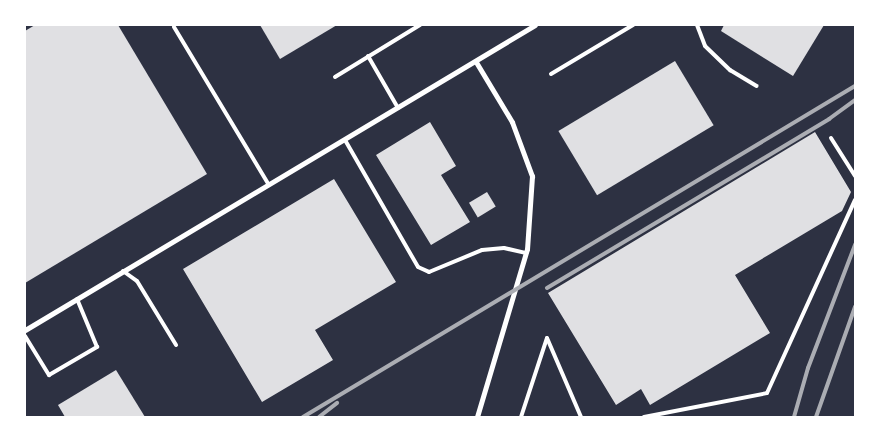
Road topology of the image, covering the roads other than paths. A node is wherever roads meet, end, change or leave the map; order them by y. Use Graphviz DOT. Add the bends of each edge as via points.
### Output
graph roads {
  1 [pos="420,25"];
  2 [pos="633,25"];
  3 [pos="697,25"];
  4 [pos="533,26"];
  5 [pos="174,27"];
  6 [pos="368,56"];
  7 [pos="476,62"];
  8 [pos="551,74"];
  9 [pos="335,77"];
  10 [pos="757,86"];
  11 [pos="398,108"];
  12 [pos="831,138"];
  13 [pos="345,140"];
  14 [pos="855,176"];
  15 [pos="269,185"];
  16 [pos="855,200"];
  17 [pos="526,253"];
  18 [pos="123,271"];
  19 [pos="77,299"];
  20 [pos="25,330"];
  21 [pos="25,336"];
  22 [pos="176,345"];
  23 [pos="477,417"];
  24 [pos="521,417"];
  25 [pos="581,417"];
  26 [pos="644,417"];
  1 -- 6 [label="lane"];
  2 -- 8 [label="lane"];
  3 -- 10 [label="lane" via="705,46 730,70"];
  4 -- 7 [label="street"];
  5 -- 15 [label="lane"];
  6 -- 9 [label="lane"];
  6 -- 11 [label="lane"];
  7 -- 11 [label="street"];
  7 -- 17 [label="street" via="512,122 532,176"];
  11 -- 13 [label="street"];
  12 -- 14 [label="lane"];
  13 -- 15 [label="street"];
  13 -- 17 [label="lane" via="418,267 429,272 482,250 504,248"];
  15 -- 18 [label="street"];
  16 -- 26 [label="lane" via="767,393"];
  17 -- 23 [label="street"];
  18 -- 19 [label="street"];
  18 -- 22 [label="lane" via="137,281"];
  19 -- 20 [label="street"];
  19 -- 21 [label="lane" via="97,346 49,375"];
  24 -- 25 [label="lane" via="547,338"];
}
